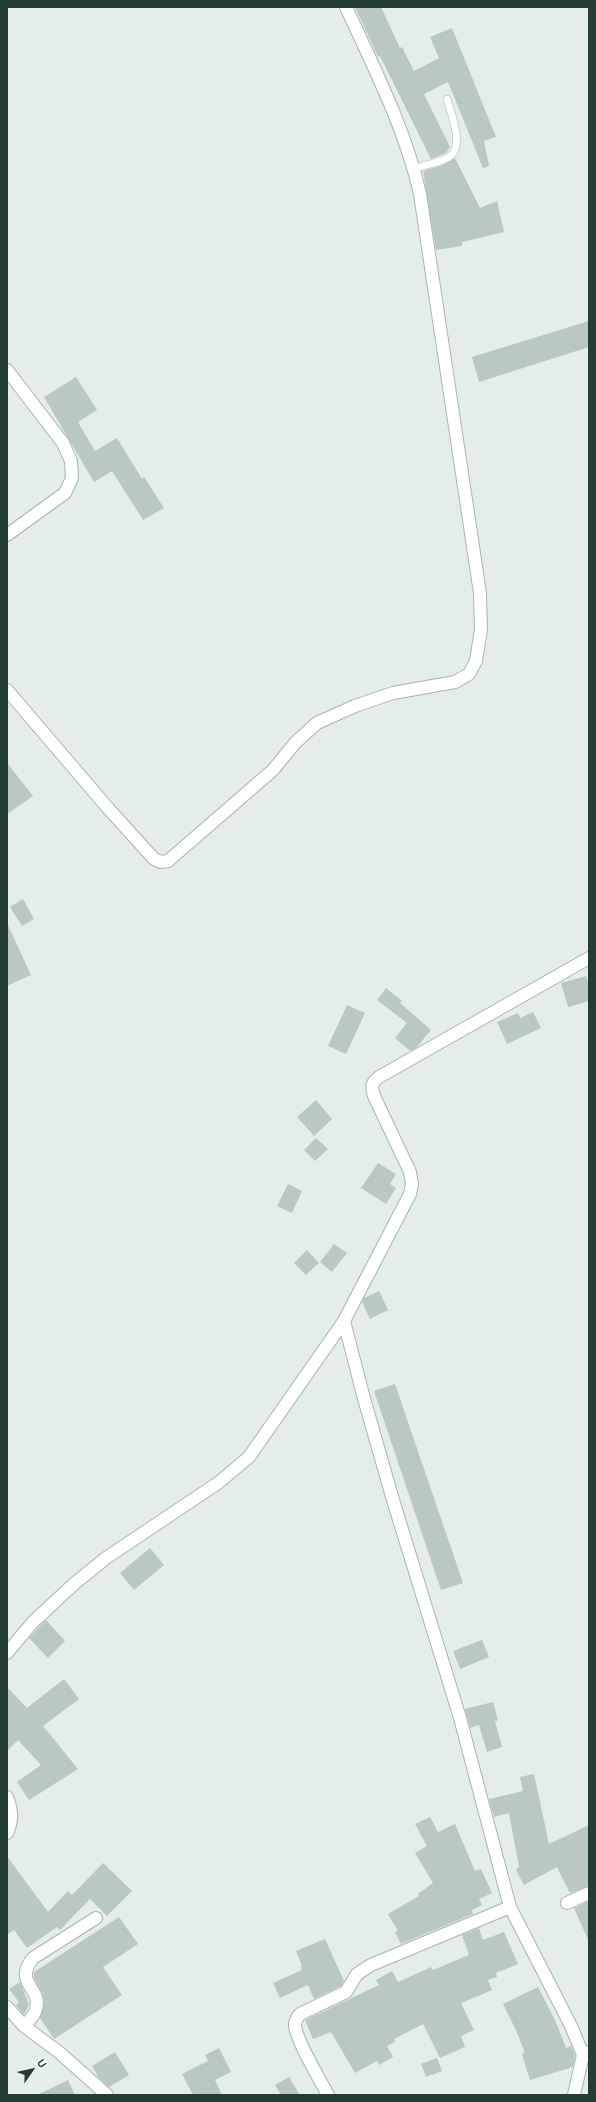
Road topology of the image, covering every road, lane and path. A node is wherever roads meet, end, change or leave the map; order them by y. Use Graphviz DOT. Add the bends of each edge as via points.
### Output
graph roads {
  1 [pos="346,7"];
  2 [pos="447,99"];
  3 [pos="414,168"];
  4 [pos="7,370"];
  5 [pos="7,535"];
  6 [pos="7,690"];
  7 [pos="589,958"];
  8 [pos="344,1322"];
  9 [pos="7,1653"];
  10 [pos="7,1797"];
  11 [pos="7,1833"];
  12 [pos="589,1894"];
  13 [pos="567,1903"];
  14 [pos="510,1907"];
  15 [pos="96,1918"];
  16 [pos="7,2007"];
  17 [pos="24,2026"];
  18 [pos="586,2053"];
  19 [pos="107,2095"];
  20 [pos="328,2095"];
  21 [pos="574,2095"];
  1 -- 3 [label="street" via="399,125"];
  2 -- 3 [label="lane" via="456,133 456,149 448,158"];
  3 -- 6 [label="street" via="428,237 480,593 481,629 476,661 470,674 454,682 393,693 317,723 295,743 273,770 168,861 162,862 154,859 107,807"];
  4 -- 5 [label="street" via="63,444 71,461 72,478 65,493"];
  7 -- 8 [label="street" via="379,1076 373,1082 371,1088 374,1096 410,1172 412,1184 410,1194"];
  8 -- 9 [label="street" via="249,1457 218,1483 94,1568 32,1623"];
  8 -- 14 [label="street" via="390,1492 460,1718"];
  10 -- 11 [label="street" via="11,1808 11,1821"];
  12 -- 13 [label="street"];
  14 -- 18 [label="street"];
  14 -- 20 [label="street" via="371,1965 357,1974 346,1992 300,2014 295,2027"];
  15 -- 17 [label="street" via="33,1958 26,1967 25,1975 38,2004 35,2013"];
  16 -- 17 [label="street"];
  17 -- 19 [label="street" via="60,2053"];
  18 -- 21 [label="street"];
}
